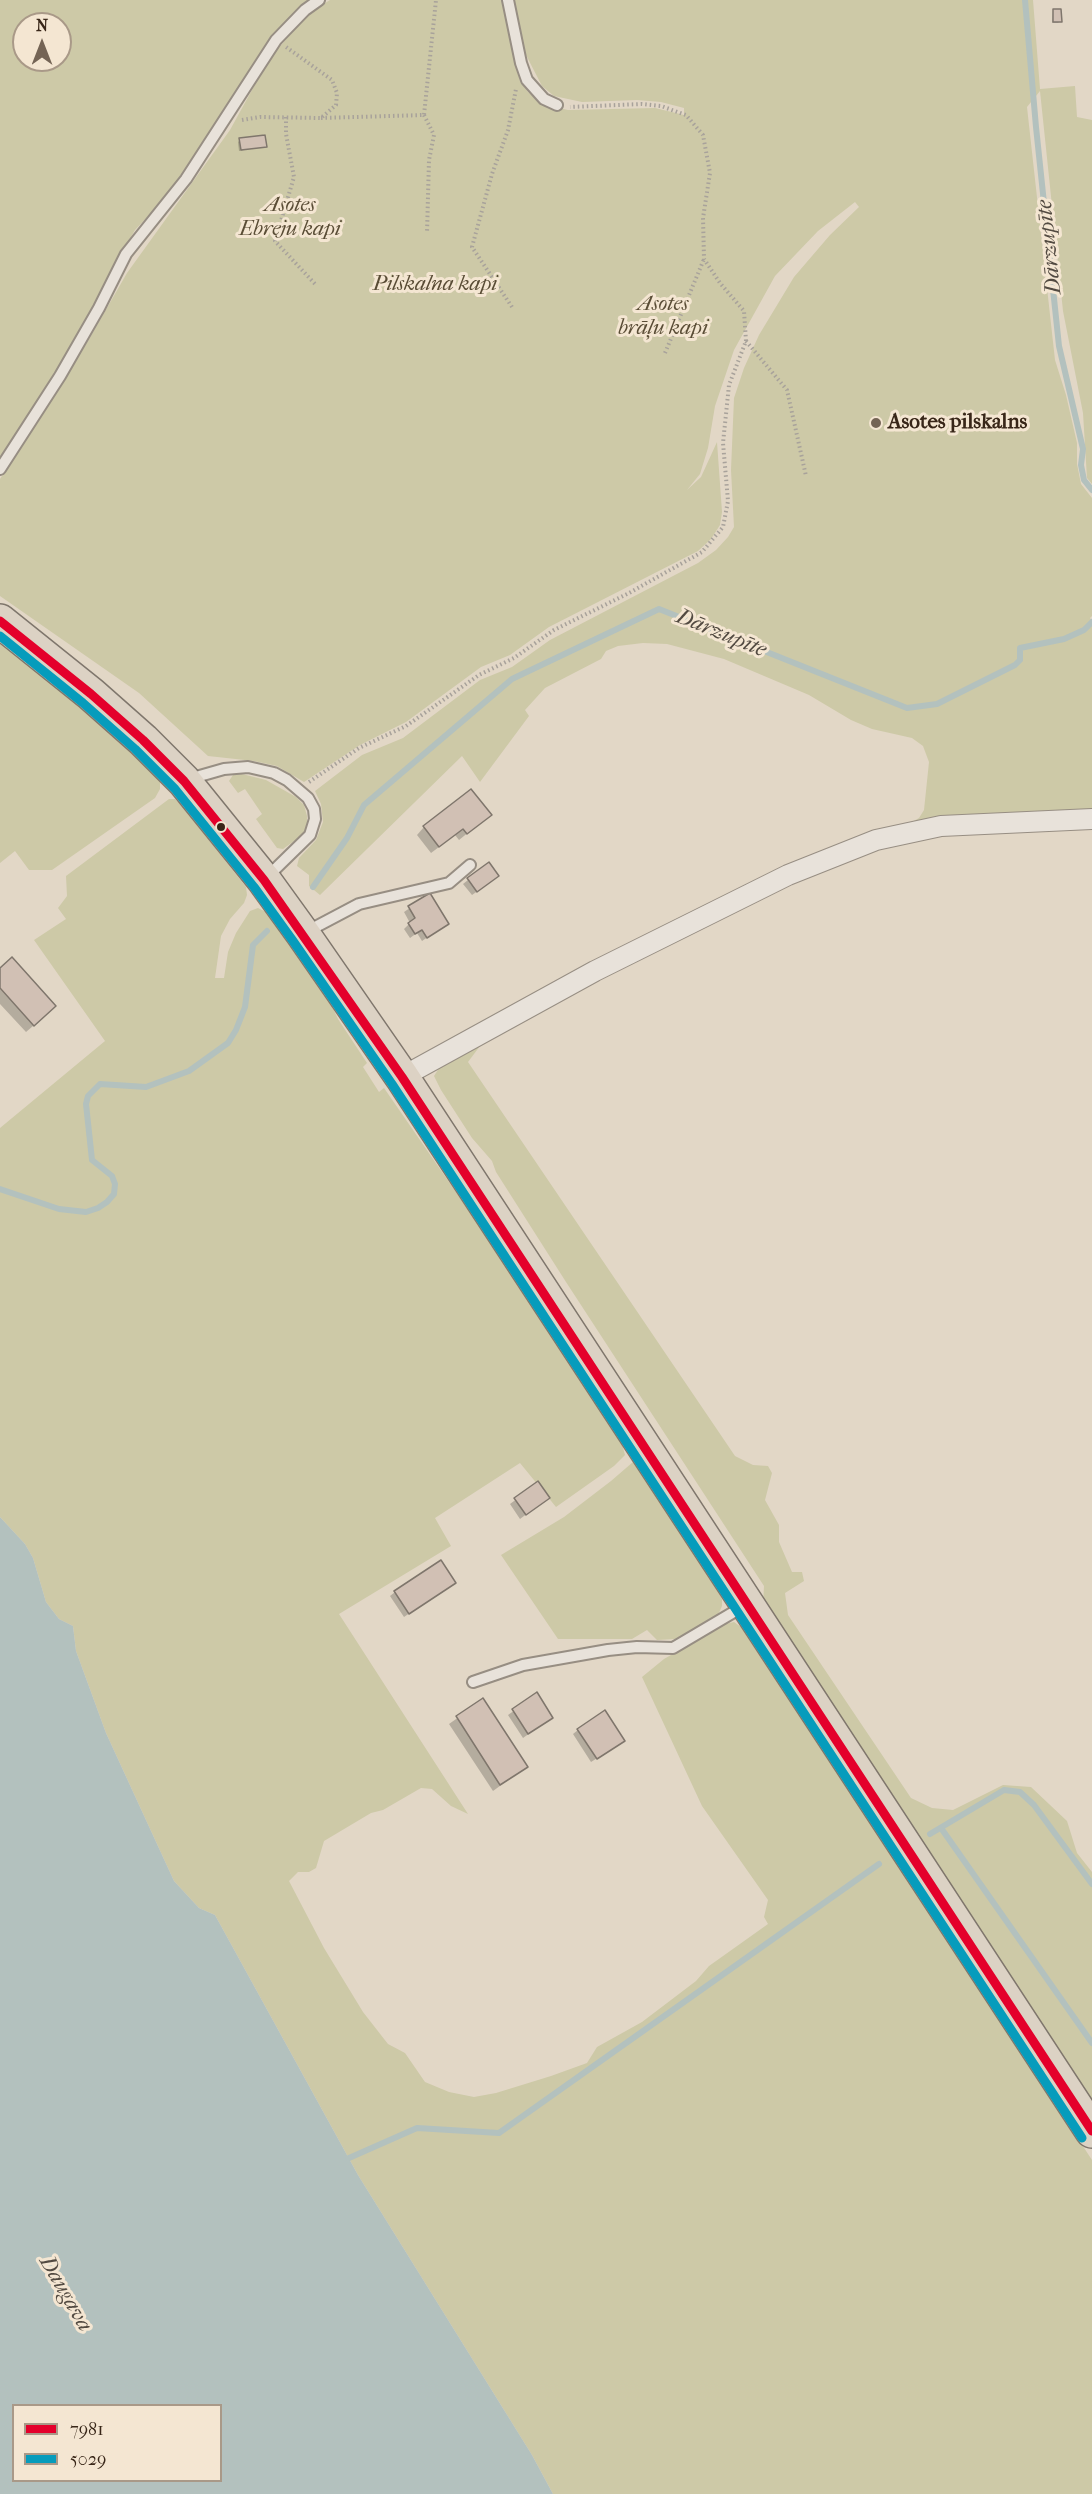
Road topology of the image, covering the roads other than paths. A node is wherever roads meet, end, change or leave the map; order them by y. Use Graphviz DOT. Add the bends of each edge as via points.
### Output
graph roads {
  1 [pos="318,0"];
  2 [pos="508,0"];
  3 [pos="557,105"];
  4 [pos="0,469"];
  5 [pos="0,621"];
  6 [pos="184,781"];
  7 [pos="1092,819"];
  8 [pos="470,865"];
  9 [pos="264,880"];
  10 [pos="303,934"];
  11 [pos="402,1077"];
  12 [pos="747,1604"];
  13 [pos="472,1682"];
  14 [pos="1092,2131"];
  1 -- 4 [label="lane" via="276,40 186,179 126,254 65,367"];
  2 -- 3 [label="lane" via="527,80 544,99"];
  5 -- 6 [label="highway" via="91,694"];
  6 -- 9 [label="highway"];
  6 -- 9 [label="lane" via="224,769 248,767 274,773 308,798 314,809 314,828"];
  7 -- 11 [label="street" via="940,826 876,840 788,875 606,966"];
  8 -- 10 [label="lane" via="449,883 359,904"];
  9 -- 10 [label="highway"];
  10 -- 11 [label="highway"];
  11 -- 12 [label="highway"];
  12 -- 13 [label="lane" via="673,1648 608,1650 523,1665"];
  12 -- 14 [label="highway"];
}
